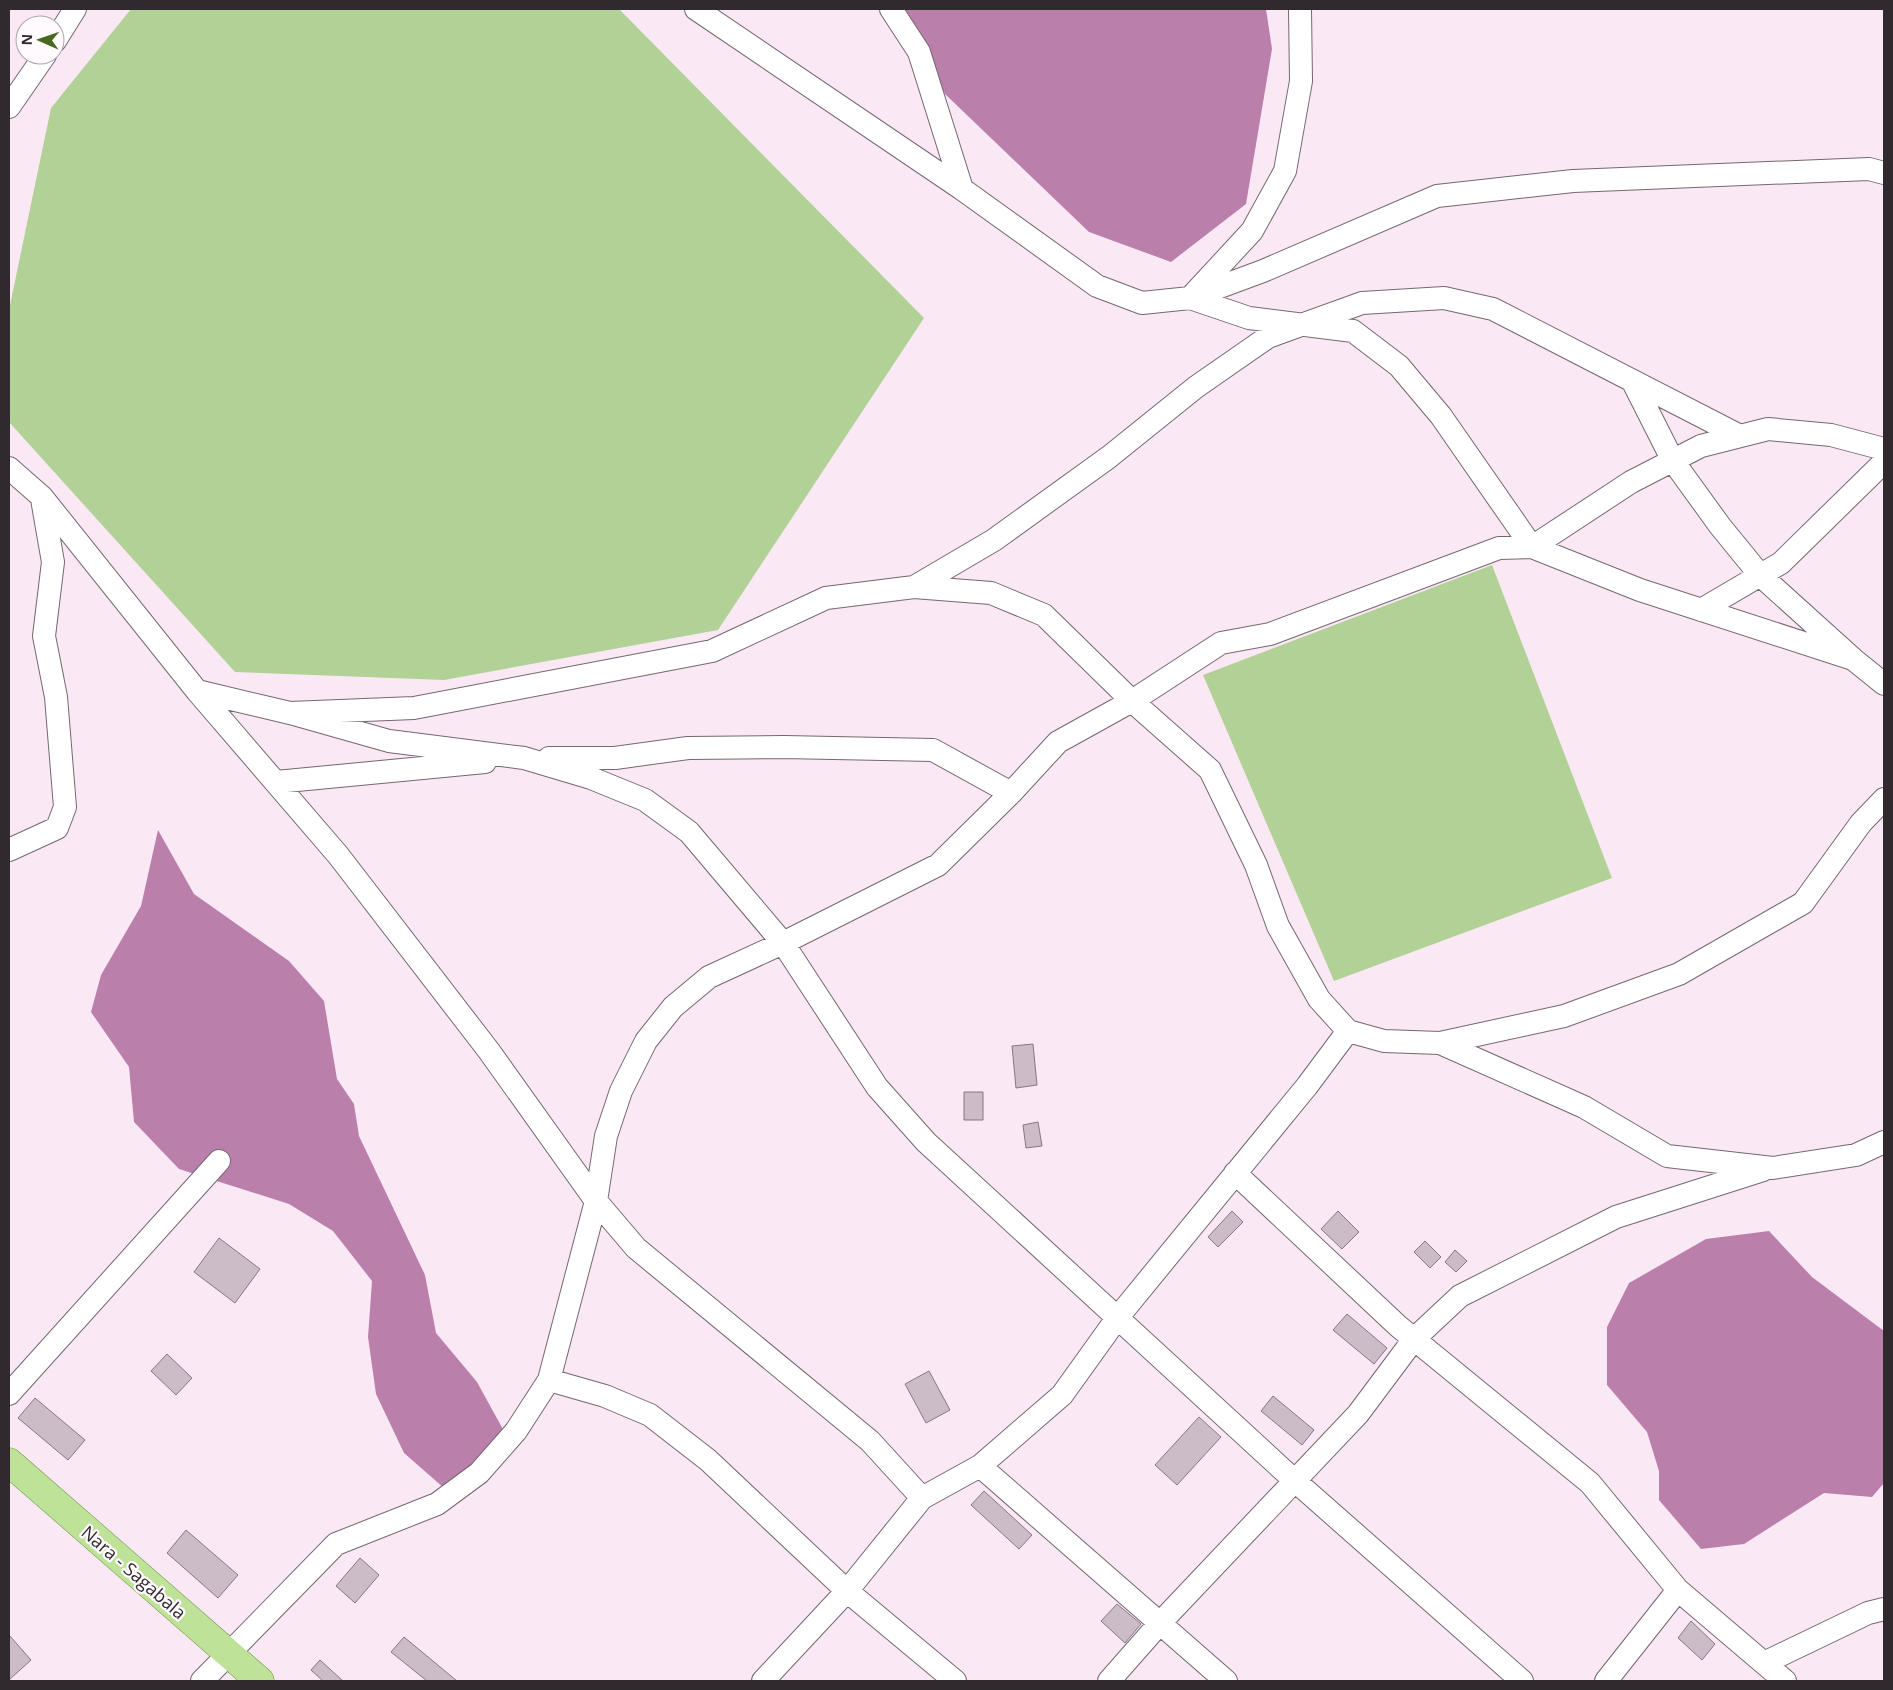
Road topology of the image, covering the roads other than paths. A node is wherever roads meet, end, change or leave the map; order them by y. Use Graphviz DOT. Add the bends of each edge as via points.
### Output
graph roads {
  1 [pos="75,9"];
  2 [pos="696,9"];
  3 [pos="891,9"];
  4 [pos="1300,9"];
  5 [pos="65,25"];
  6 [pos="38,65"];
  7 [pos="9,107"];
  8 [pos="1884,173"];
  9 [pos="962,190"];
  10 [pos="1190,298"];
  11 [pos="1303,324"];
  12 [pos="1634,382"];
  13 [pos="1740,436"];
  14 [pos="1884,449"];
  15 [pos="1673,461"];
  16 [pos="1884,462"];
  17 [pos="9,468"];
  18 [pos="42,497"];
  19 [pos="1532,547"];
  20 [pos="1760,576"];
  21 [pos="914,587"];
  22 [pos="1701,610"];
  23 [pos="1852,659"];
  24 [pos="1884,684"];
  25 [pos="197,690"];
  26 [pos="1132,701"];
  27 [pos="290,713"];
  28 [pos="524,758"];
  29 [pos="276,782"];
  30 [pos="1011,793"];
  31 [pos="1884,799"];
  32 [pos="9,850"];
  33 [pos="783,943"];
  34 [pos="1348,1031"];
  35 [pos="1440,1043"];
  36 [pos="1884,1142"];
  37 [pos="219,1161"];
  38 [pos="1773,1168"];
  39 [pos="1235,1174"];
  40 [pos="596,1201"];
  41 [pos="1118,1317"];
  42 [pos="1414,1338"];
  43 [pos="550,1380"];
  44 [pos="9,1394"];
  45 [pos="9,1462"];
  46 [pos="980,1466"];
  47 [pos="1294,1480"];
  48 [pos="922,1498"];
  49 [pos="1678,1590"];
  50 [pos="848,1591"];
  51 [pos="1884,1609"];
  52 [pos="1160,1623"];
  53 [pos="228,1653"];
  54 [pos="1764,1663"];
  55 [pos="202,1681"];
  56 [pos="260,1681"];
  57 [pos="762,1681"];
  58 [pos="955,1681"];
  59 [pos="1109,1681"];
  60 [pos="1226,1681"];
  61 [pos="1522,1681"];
  62 [pos="1606,1681"];
  63 [pos="1784,1681"];
  1 -- 5 [label="street"];
  2 -- 9 [label="street"];
  3 -- 9 [label="street" via="919,52"];
  4 -- 10 [label="street" via="1301,81 1285,171 1252,231"];
  6 -- 7 [label="street"];
  8 -- 10 [label="street" via="1869,169 1573,181 1437,196 1263,271"];
  9 -- 10 [label="street" via="1097,286 1142,303"];
  10 -- 11 [label="street" via="1249,318"];
  11 -- 12 [label="street" via="1362,303 1444,298 1493,309"];
  11 -- 19 [label="street" via="1353,331 1399,366 1441,416"];
  11 -- 21 [label="street" via="1268,337 1196,387 1109,458 994,540"];
  12 -- 13 [label="street"];
  12 -- 15 [label="street"];
  13 -- 14 [label="street" via="1768,429 1831,435"];
  13 -- 15 [label="street" via="1701,446"];
  15 -- 19 [label="street" via="1632,482"];
  15 -- 20 [label="street"];
  16 -- 20 [label="street" via="1781,563"];
  17 -- 18 [label="street"];
  18 -- 25 [label="street"];
  18 -- 32 [label="street" via="53,562 44,636 56,697 65,807 57,828"];
  19 -- 22 [label="street" via="1640,590"];
  19 -- 26 [label="street" via="1499,548 1270,634 1221,643"];
  20 -- 22 [label="street"];
  20 -- 23 [label="street"];
  21 -- 26 [label="street" via="991,593 1044,615"];
  21 -- 27 [label="street" via="826,598 712,651 414,708"];
  22 -- 23 [label="street"];
  23 -- 24 [label="street"];
  25 -- 27 [label="street"];
  25 -- 29 [label="street"];
  26 -- 30 [label="street" via="1058,742"];
  26 -- 34 [label="street" via="1210,770 1256,865 1278,926 1319,999"];
  27 -- 28 [label="street" via="389,741"];
  28 -- 29 [label="street"];
  28 -- 30 [label="street" via="615,758 688,748 933,750"];
  28 -- 33 [label="street" via="591,778 645,800 689,832"];
  29 -- 40 [label="street" via="338,855 483,1043"];
  30 -- 33 [label="street" via="938,865"];
  31 -- 35 [label="street" via="1861,823 1803,902 1680,974 1564,1016"];
  33 -- 40 [label="street" via="709,977 673,1007 646,1041 621,1091 606,1136"];
  33 -- 41 [label="street" via="883,1094 926,1142"];
  34 -- 35 [label="street" via="1384,1041"];
  34 -- 39 [label="street"];
  35 -- 38 [label="street" via="1584,1107 1667,1156"];
  36 -- 38 [label="street" via="1856,1155"];
  37 -- 44 [label="street"];
  38 -- 42 [label="street" via="1616,1217 1460,1296"];
  39 -- 41 [label="street"];
  39 -- 42 [label="street"];
  40 -- 43 [label="street"];
  40 -- 48 [label="street" via="636,1248 870,1441"];
  41 -- 46 [label="street" via="1062,1395"];
  41 -- 47 [label="street"];
  42 -- 47 [label="street" via="1358,1414"];
  42 -- 49 [label="street" via="1590,1483"];
  43 -- 50 [label="street" via="605,1396 650,1415 708,1460"];
  43 -- 53 [label="street" via="516,1431 479,1473 437,1504 336,1544"];
  45 -- 53 [label="main road, Nara - Sagabala"];
  46 -- 48 [label="street"];
  46 -- 52 [label="street"];
  47 -- 52 [label="street"];
  47 -- 61 [label="street"];
  48 -- 50 [label="street"];
  49 -- 54 [label="street"];
  49 -- 62 [label="street"];
  50 -- 57 [label="street"];
  50 -- 58 [label="street"];
  51 -- 54 [label="street" via="1868,1613"];
  52 -- 59 [label="street"];
  52 -- 60 [label="street"];
  53 -- 55 [label="street"];
  53 -- 56 [label="main road, Nara - Sagabala"];
  54 -- 63 [label="street"];
}
